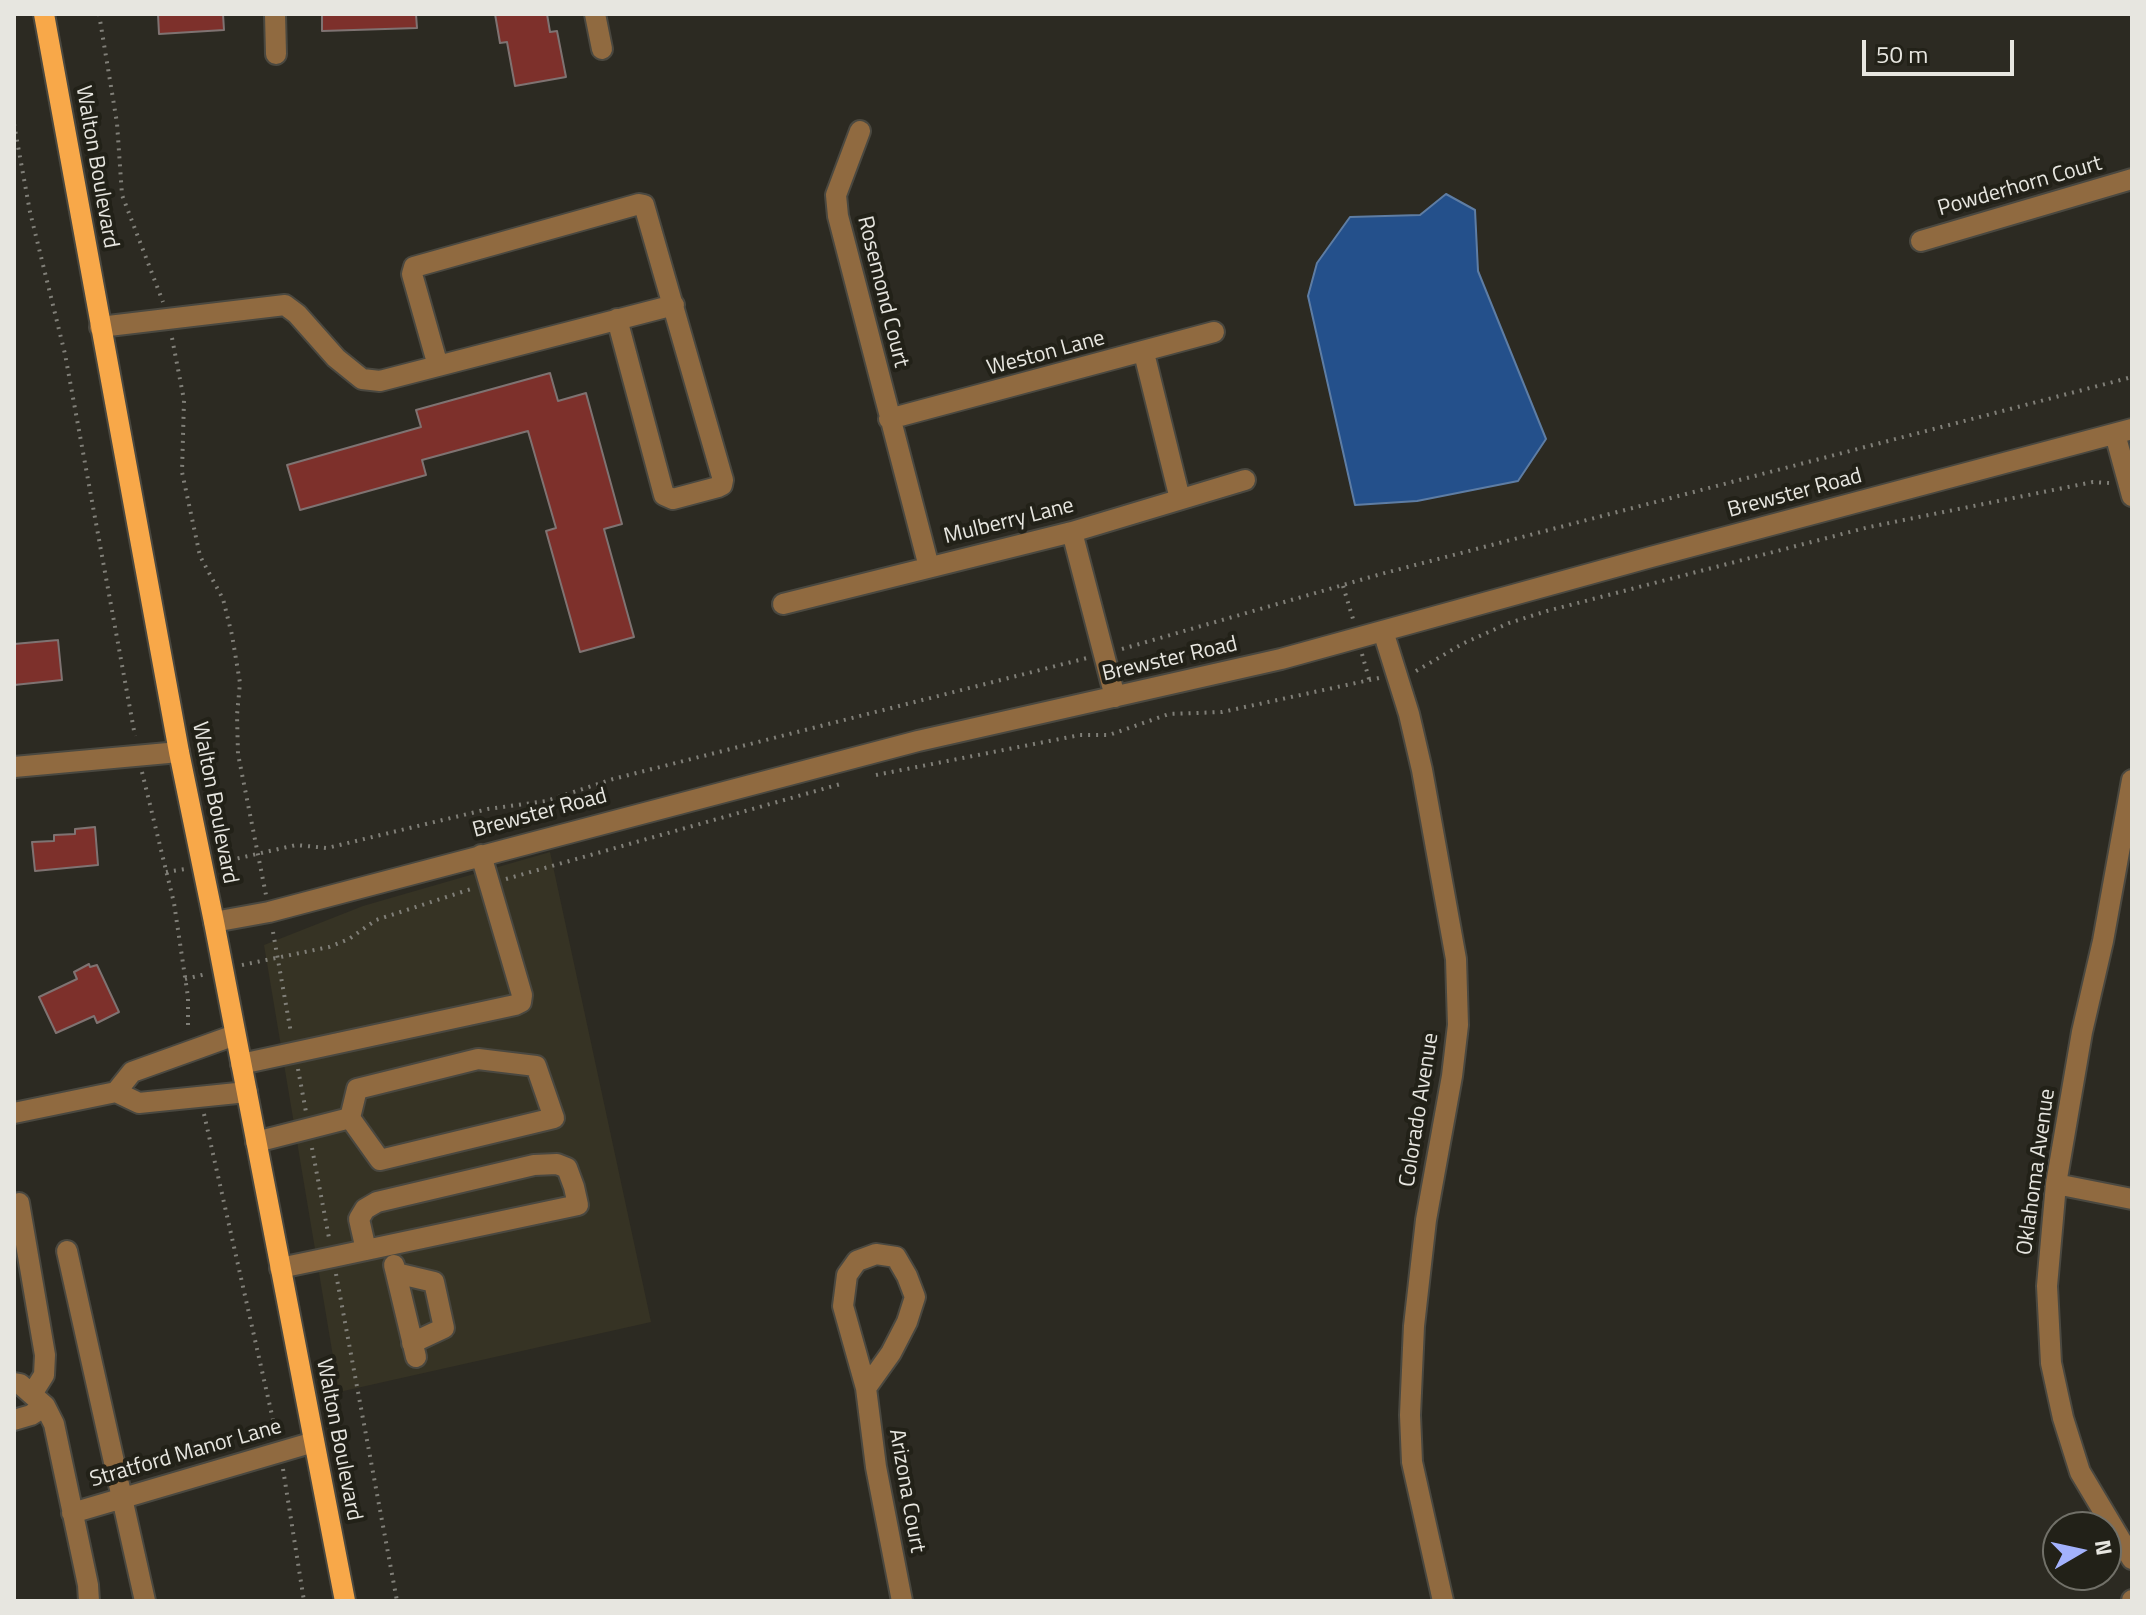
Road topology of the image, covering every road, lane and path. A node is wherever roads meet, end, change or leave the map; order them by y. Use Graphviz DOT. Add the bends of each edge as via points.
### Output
graph roads {
  1 [pos="44,14"];
  2 [pos="99,14"];
  3 [pos="275,14"];
  4 [pos="595,14"];
  5 [pos="602,49"];
  6 [pos="276,54"];
  7 [pos="14,124"];
  8 [pos="860,131"];
  9 [pos="2132,179"];
  10 [pos="1921,241"];
  11 [pos="674,305"];
  12 [pos="168,319"];
  13 [pos="617,319"];
  14 [pos="100,327"];
  15 [pos="1214,332"];
  16 [pos="1144,353"];
  17 [pos="438,366"];
  18 [pos="2132,377"];
  19 [pos="889,419"];
  20 [pos="2124,431"];
  21 [pos="1245,480"];
  22 [pos="2130,488"];
  23 [pos="1180,499"];
  24 [pos="1072,532"];
  25 [pos="929,567"];
  26 [pos="783,604"];
  27 [pos="1383,631"];
  28 [pos="1104,654"];
  29 [pos="1396,675"];
  30 [pos="1115,697"];
  31 [pos="179,752"];
  32 [pos="138,756"];
  33 [pos="14,767"];
  34 [pos="864,777"];
  35 [pos="2132,780"];
  36 [pos="850,782"];
  37 [pos="258,855"];
  38 [pos="481,855"];
  39 [pos="489,884"];
  40 [pos="269,912"];
  41 [pos="214,922"];
  42 [pos="277,956"];
  43 [pos="235,1035"];
  44 [pos="189,1051"];
  45 [pos="295,1054"];
  46 [pos="241,1064"];
  47 [pos="116,1092"];
  48 [pos="247,1092"];
  49 [pos="201,1097"];
  50 [pos="14,1113"];
  51 [pos="350,1118"];
  52 [pos="309,1129"];
  53 [pos="256,1142"];
  54 [pos="2056,1184"];
  55 [pos="2132,1199"];
  56 [pos="19,1203"];
  57 [pos="390,1245"];
  58 [pos="366,1250"];
  59 [pos="67,1251"];
  60 [pos="333,1257"];
  61 [pos="280,1268"];
  62 [pos="396,1273"];
  63 [pos="14,1383"];
  64 [pos="866,1388"];
  65 [pos="38,1400"];
  66 [pos="14,1420"];
  67 [pos="314,1442"];
  68 [pos="280,1452"];
  69 [pos="123,1498"];
  70 [pos="72,1513"];
  71 [pos="2132,1559"];
  72 [pos="89,1601"];
  73 [pos="145,1601"];
  74 [pos="304,1601"];
  75 [pos="345,1601"];
  76 [pos="397,1601"];
  77 [pos="902,1601"];
  78 [pos="1443,1601"];
  1 -- 14 [label="main road, Walton Boulevard"];
  2 -- 12 [label="path" via="117,123 122,195"];
  3 -- 6 [label="street"];
  4 -- 5 [label="street"];
  7 -- 32 [label="path" via="65,354"];
  8 -- 19 [label="street, Rosemond Court" via="836,195 838,216"];
  9 -- 10 [label="street, Powderhorn Court"];
  11 -- 13 [label="street"];
  11 -- 13 [label="street" via="723,480 718,487 673,499 664,495"];
  11 -- 17 [label="street" via="648,211 639,204 414,267"];
  12 -- 14 [label="street"];
  12 -- 17 [label="street" via="285,305 362,379 380,381"];
  12 -- 37 [label="path" via="184,400 182,472 200,556 223,599 232,635 240,683 238,754"];
  13 -- 17 [label="street"];
  14 -- 31 [label="main road, Walton Boulevard"];
  15 -- 16 [label="street, Weston Lane"];
  16 -- 19 [label="street, Weston Lane"];
  16 -- 23 [label="street"];
  18 -- 28 [label="path" via="1381,574"];
  19 -- 25 [label="street, Rosemond Court"];
  20 -- 22 [label="street"];
  20 -- 27 [label="street, Brewster Road"];
  21 -- 23 [label="street, Mulberry Lane"];
  22 -- 29 [label="path" via="2093,482 1869,527 1509,623 1417,671"];
  23 -- 24 [label="street, Mulberry Lane"];
  24 -- 25 [label="street, Mulberry Lane"];
  24 -- 28 [label="street"];
  25 -- 26 [label="street, Mulberry Lane"];
  27 -- 29 [label="street, Colorado Avenue"];
  27 -- 30 [label="street, Brewster Road"];
  28 -- 30 [label="street"];
  28 -- 37 [label="path" via="613,779 546,801 488,809 327,848 296,845"];
  29 -- 34 [label="path" via="1222,712 1169,714 1109,735 1010,747"];
  29 -- 78 [label="street, Colorado Avenue" via="1422,770 1456,959 1458,1025 1426,1220 1410,1415 1412,1462"];
  30 -- 38 [label="street, Brewster Road" via="918,741"];
  31 -- 32 [label="street"];
  31 -- 41 [label="main road, Walton Boulevard"];
  32 -- 33 [label="street"];
  32 -- 44 [label="path" via="174,903 188,997"];
  35 -- 54 [label="street, Oklahoma Avenue"];
  36 -- 39 [label="path"];
  37 -- 40 [label="path"];
  38 -- 39 [label="street"];
  38 -- 40 [label="street, Brewster Road"];
  39 -- 42 [label="path" via="390,915 329,947"];
  39 -- 45 [label="street" via="521,1002"];
  40 -- 41 [label="street, Brewster Road"];
  40 -- 42 [label="path"];
  41 -- 43 [label="main road, Walton Boulevard"];
  42 -- 45 [label="path"];
  43 -- 44 [label="street"];
  43 -- 46 [label="main road, Walton Boulevard"];
  44 -- 47 [label="street" via="132,1072"];
  45 -- 46 [label="street"];
  45 -- 52 [label="path"];
  46 -- 48 [label="main road, Walton Boulevard"];
  47 -- 49 [label="street" via="139,1103"];
  47 -- 50 [label="street"];
  48 -- 49 [label="street"];
  48 -- 53 [label="main road, Walton Boulevard"];
  49 -- 68 [label="path"];
  51 -- 51 [label="street" via="380,1160 554,1118 536,1066 478,1059 357,1089"];
  51 -- 52 [label="street"];
  52 -- 53 [label="street"];
  52 -- 60 [label="path"];
  53 -- 61 [label="main road, Walton Boulevard"];
  54 -- 55 [label="street"];
  54 -- 71 [label="street, Oklahoma Avenue" via="2047,1286 2051,1363 2080,1472"];
  56 -- 65 [label="street" via="45,1355"];
  57 -- 58 [label="street"];
  57 -- 58 [label="street" via="578,1205 567,1168 534,1165 377,1202 359,1219"];
  57 -- 62 [label="street"];
  58 -- 60 [label="street"];
  59 -- 69 [label="street"];
  60 -- 61 [label="street"];
  60 -- 76 [label="path"];
  61 -- 67 [label="main road, Walton Boulevard"];
  62 -- 62 [label="street" via="414,1350 444,1328 434,1282"];
  63 -- 65 [label="street"];
  64 -- 64 [label="street, Arizona Court" via="891,1353 915,1297 896,1257 876,1254 857,1261 847,1275 843,1306"];
  64 -- 77 [label="street, Arizona Court"];
  65 -- 66 [label="street" via="31,1415"];
  65 -- 70 [label="street" via="54,1424"];
  67 -- 68 [label="street, Stratford Manor Lane"];
  67 -- 75 [label="main road, Walton Boulevard"];
  68 -- 69 [label="street, Stratford Manor Lane"];
  68 -- 74 [label="path"];
  69 -- 70 [label="street, Stratford Manor Lane"];
  69 -- 73 [label="street"];
  70 -- 72 [label="street"];
}
